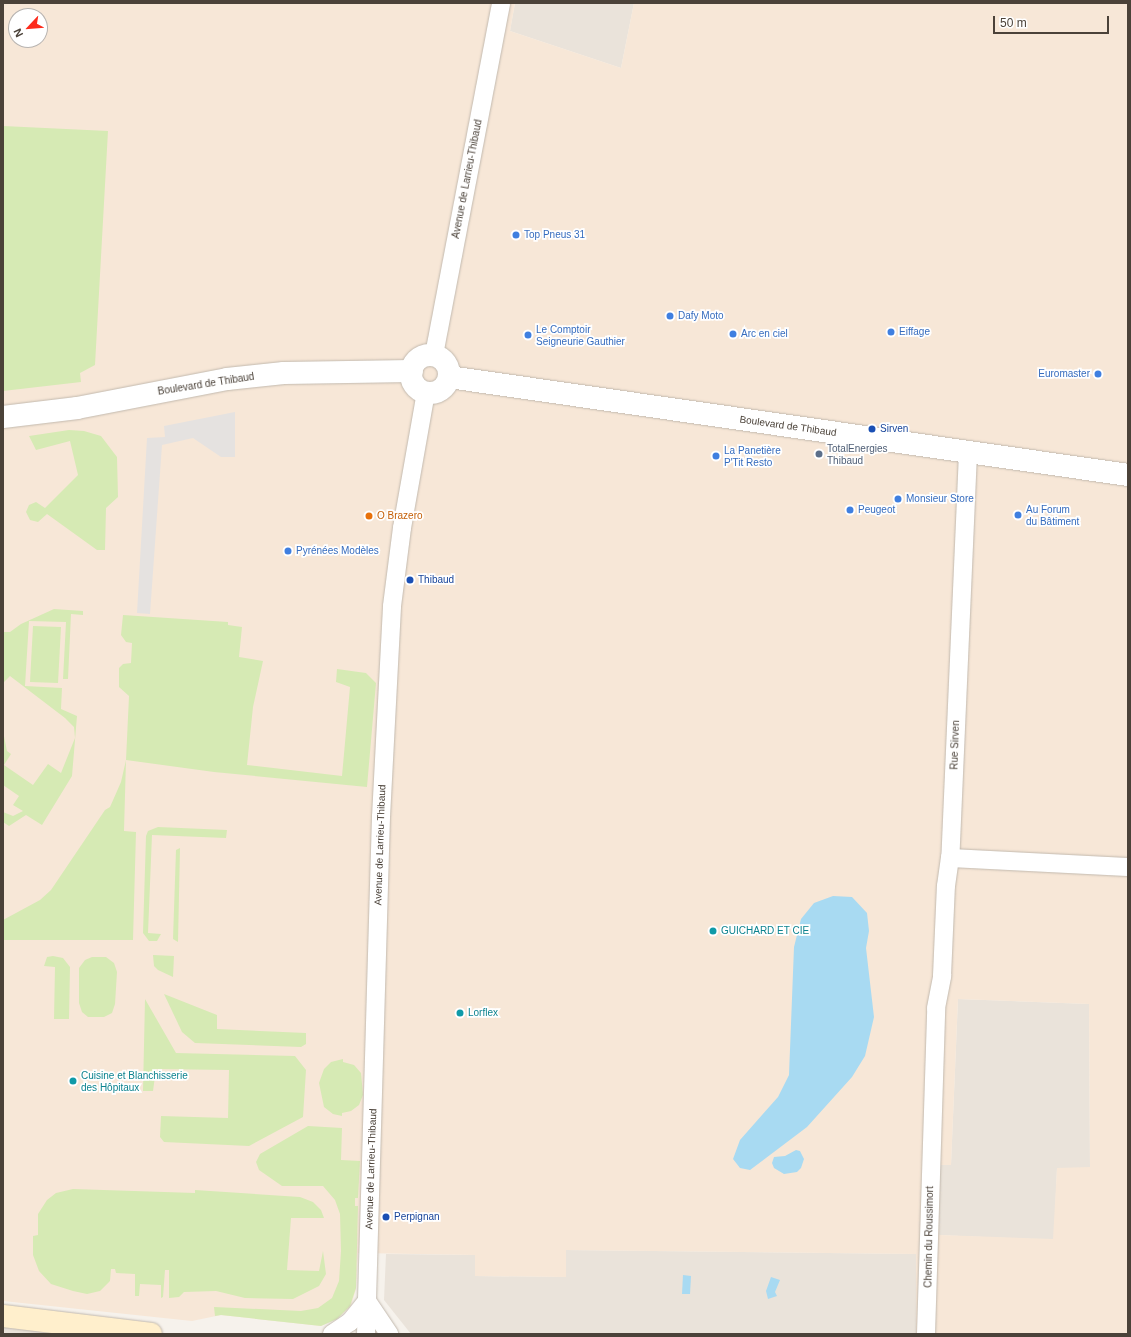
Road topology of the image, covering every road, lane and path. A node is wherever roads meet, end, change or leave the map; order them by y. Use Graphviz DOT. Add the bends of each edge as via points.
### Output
graph roads {
  1 [pos="501,3"];
  2 [pos="434,355"];
  3 [pos="412,371"];
  4 [pos="449,377"];
  5 [pos="426,392"];
  6 [pos="3,417"];
  7 [pos="968,453"];
  8 [pos="1128,475"];
  9 [pos="950,858"];
  10 [pos="1128,867"];
  11 [pos="367,1301"];
  12 [pos="3,1316"];
  13 [pos="81,1330"];
  14 [pos="151,1334"];
  15 [pos="332,1334"];
  16 [pos="366,1334"];
  17 [pos="389,1334"];
  18 [pos="926,1334"];
  1 -- 2 [label="street, Avenue de Larrieu-Thibaud"];
  2 -- 3 [label="street" via="417,360"];
  2 -- 4 [label="street" via="447,365"];
  3 -- 5 [label="street" via="414,382"];
  3 -- 6 [label="street, Boulevard de Thibaud" via="284,373 227,378 70,409"];
  4 -- 5 [label="street" via="443,388"];
  4 -- 7 [label="street, Boulevard de Thibaud"];
  5 -- 11 [label="street, Avenue de Larrieu-Thibaud" via="402,528 392,606 381,817"];
  7 -- 8 [label="street, Boulevard de Thibaud"];
  7 -- 9 [label="street, Rue Sirven"];
  9 -- 10 [label="street"];
  9 -- 18 [label="street, Chemin du Roussimort" via="946,886 942,976 936,1008"];
  11 -- 15 [label="street" via="350,1322"];
  11 -- 16 [label="street, Avenue de Larrieu-Thibaud"];
  11 -- 17 [label="street"];
  12 -- 13 [label="main road"];
  13 -- 14 [label="main road"];
}
